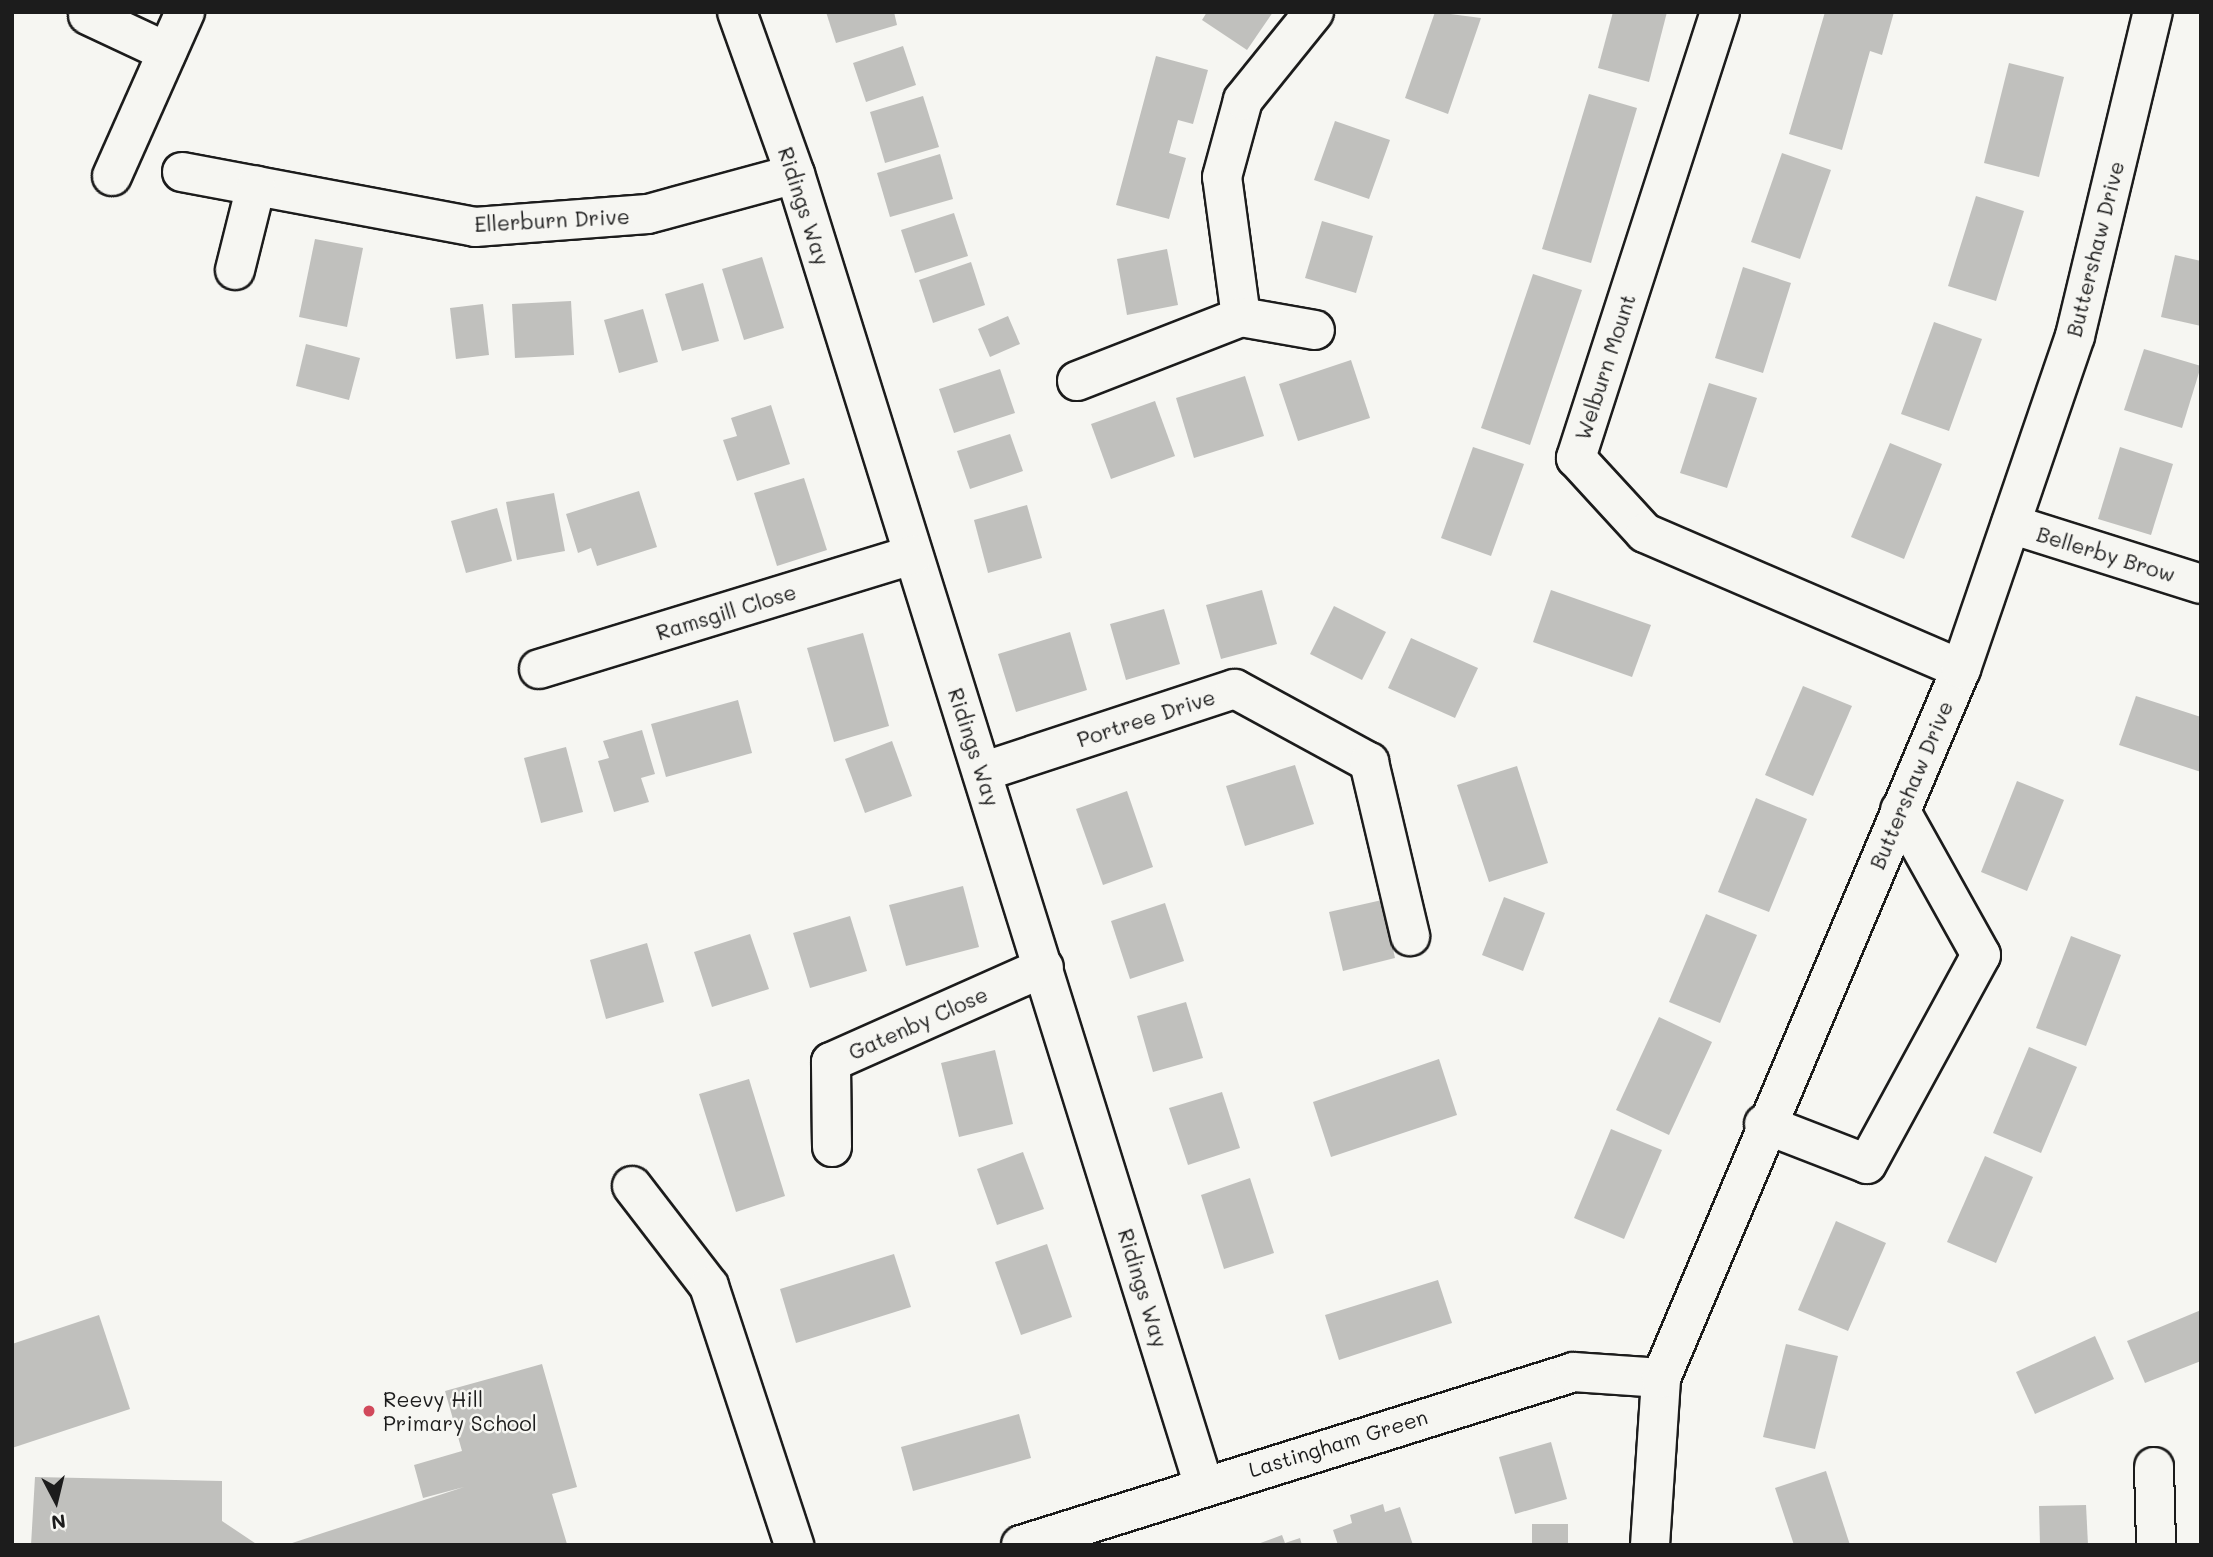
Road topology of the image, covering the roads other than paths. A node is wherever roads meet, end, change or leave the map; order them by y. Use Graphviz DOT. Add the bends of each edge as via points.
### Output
graph roads {
  1 [pos="185,12"];
  2 [pos="737,12"];
  3 [pos="1314,12"];
  4 [pos="1720,12"];
  5 [pos="2153,12"];
  6 [pos="89,15"];
  7 [pos="167,52"];
  8 [pos="182,172"];
  9 [pos="795,174"];
  10 [pos="113,176"];
  11 [pos="256,186"];
  12 [pos="235,270"];
  13 [pos="1241,317"];
  14 [pos="1315,330"];
  15 [pos="1077,381"];
  16 [pos="2011,524"];
  17 [pos="913,555"];
  18 [pos="2201,584"];
  19 [pos="539,669"];
  20 [pos="1961,669"];
  21 [pos="982,772"];
  22 [pos="1900,810"];
  23 [pos="1410,936"];
  24 [pos="1044,967"];
  25 [pos="1764,1124"];
  26 [pos="832,1147"];
  27 [pos="632,1186"];
  28 [pos="1661,1378"];
  29 [pos="2154,1467"];
  30 [pos="1203,1483"];
  31 [pos="1092,1534"];
  32 [pos="794,1545"];
  33 [pos="1021,1545"];
  34 [pos="1650,1545"];
  35 [pos="2156,1545"];
  1 -- 7 [label="street"];
  2 -- 9 [label="street, Ridings Way"];
  3 -- 13 [label="street" via="1243,100 1222,177"];
  4 -- 20 [label="street, Welburn Mount" via="1576,457 1645,533"];
  5 -- 16 [label="street, Buttershaw Drive" via="2075,336"];
  6 -- 7 [label="street"];
  7 -- 10 [label="street"];
  8 -- 11 [label="street, Ellerburn Drive"];
  9 -- 11 [label="street, Ellerburn Drive" via="648,214 475,228"];
  9 -- 17 [label="street, Ridings Way"];
  11 -- 12 [label="street"];
  13 -- 14 [label="street"];
  13 -- 15 [label="street"];
  16 -- 18 [label="street, Bellerby Brow"];
  16 -- 20 [label="street, Buttershaw Drive"];
  17 -- 19 [label="street, Ramsgill Close"];
  17 -- 21 [label="street, Ridings Way"];
  20 -- 22 [label="street, Buttershaw Drive"];
  21 -- 23 [label="street, Portree Drive" via="1235,689 1368,762"];
  21 -- 24 [label="street, Ridings Way"];
  22 -- 25 [label="street, Buttershaw Drive"];
  22 -- 25 [label="street" via="1981,955 1867,1164"];
  24 -- 26 [label="street, Gatenby Close" via="831,1062"];
  24 -- 30 [label="street, Ridings Way"];
  25 -- 28 [label="street, Buttershaw Drive"];
  27 -- 32 [label="street" via="709,1286"];
  28 -- 30 [label="street, Lastingham Green" via="1574,1372"];
  28 -- 34 [label="street, Buttershaw Drive"];
  29 -- 35 [label="street"];
  30 -- 31 [label="street, Lastingham Green"];
  31 -- 33 [label="street, Lastingham Green"];
}
